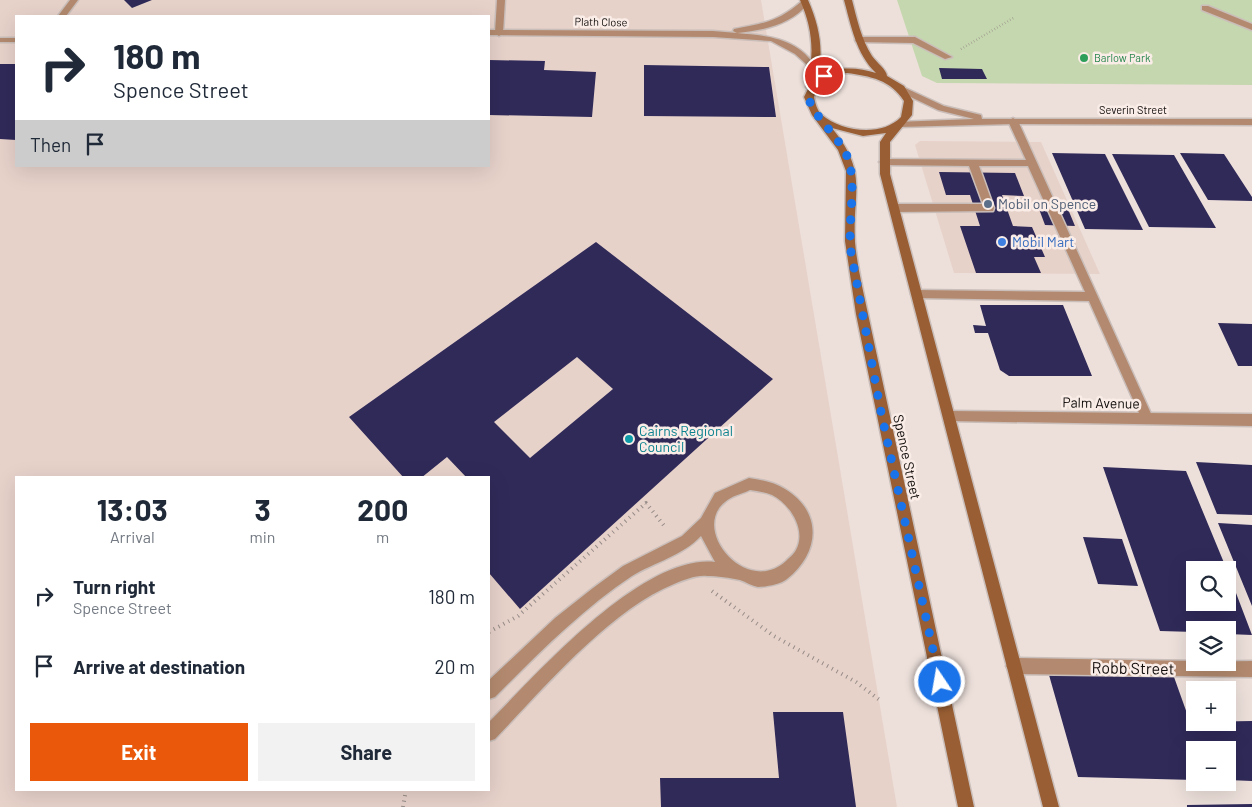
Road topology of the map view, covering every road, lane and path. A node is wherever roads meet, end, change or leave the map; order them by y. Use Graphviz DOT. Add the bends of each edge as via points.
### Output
graph roads {
  1 [pos="74,0"];
  2 [pos="501,0"];
  3 [pos="848,0"];
  4 [pos="804,1"];
  5 [pos="1205,8"];
  6 [pos="63,15"];
  7 [pos="1015,16"];
  8 [pos="1252,27"];
  9 [pos="490,33"];
  10 [pos="499,33"];
  11 [pos="712,34"];
  12 [pos="3,40"];
  13 [pos="15,40"];
  14 [pos="860,40"];
  15 [pos="948,57"];
  16 [pos="815,72"];
  17 [pos="899,87"];
  18 [pos="809,92"];
  19 [pos="821,118"];
  20 [pos="1013,120"];
  21 [pos="1252,122"];
  22 [pos="897,125"];
  23 [pos="884,162"];
  24 [pos="973,162"];
  25 [pos="1032,163"];
  26 [pos="894,208"];
  27 [pos="917,294"];
  28 [pos="1092,297"];
  29 [pos="950,416"];
  30 [pos="1147,418"];
  31 [pos="1252,420"];
  32 [pos="707,521"];
  33 [pos="671,534"];
  34 [pos="736,573"];
  35 [pos="710,589"];
  36 [pos="490,631"];
  37 [pos="1014,666"];
  38 [pos="1252,669"];
  39 [pos="490,690"];
  40 [pos="881,701"];
  41 [pos="490,732"];
  42 [pos="406,791"];
  43 [pos="403,807"];
  44 [pos="966,807"];
  45 [pos="1051,807"];
  1 -- 6 [label="street"];
  2 -- 10 [label="street"];
  3 -- 14 [label="street"];
  4 -- 11 [label="street, Plath Close" via="786,20 775,25"];
  4 -- 16 [label="street" via="816,32"];
  5 -- 8 [label="street"];
  7 -- 15 [label="path"];
  9 -- 10 [label="street, Plath Close"];
  10 -- 11 [label="street, Plath Close"];
  11 -- 16 [label="street, Plath Close" via="778,41 798,52"];
  12 -- 13 [label="street"];
  14 -- 15 [label="street" via="915,40"];
  14 -- 17 [label="street" via="870,62"];
  16 -- 18 [label="street"];
  17 -- 18 [label="street" via="877,75 845,71 824,76 814,83"];
  17 -- 20 [label="street, Severin Street" via="927,103 952,112"];
  17 -- 22 [label="street" via="909,108 906,117"];
  18 -- 19 [label="street, Spence Street" via="810,102"];
  19 -- 22 [label="street" via="842,129 858,132 883,131"];
  19 -- 44 [label="street, Spence Street" via="850,165 851,252 881,412"];
  20 -- 21 [label="street, Severin Street"];
  20 -- 22 [label="street, Severin Street"];
  20 -- 25 [label="street"];
  22 -- 23 [label="street" via="886,138"];
  23 -- 24 [label="street"];
  23 -- 26 [label="street"];
  24 -- 25 [label="street"];
  24 -- 26 [label="street" via="989,208"];
  25 -- 28 [label="street"];
  26 -- 27 [label="street"];
  27 -- 28 [label="street"];
  27 -- 29 [label="street"];
  28 -- 30 [label="street"];
  29 -- 30 [label="street, Palm Avenue"];
  29 -- 37 [label="street"];
  30 -- 31 [label="street, Palm Avenue"];
  32 -- 34 [label="street" via="707,536 713,550 722,563"];
  32 -- 34 [label="street" via="720,496 749,484 766,486 795,504 803,519 806,536 804,552 795,566 768,578 751,578"];
  32 -- 39 [label="street" via="687,541 628,571 560,622"];
  33 -- 36 [label="path" via="646,503 518,616"];
  34 -- 41 [label="street" via="700,569 665,579 640,594 588,635"];
  35 -- 40 [label="path" via="774,636 856,682"];
  37 -- 38 [label="street, Robb Street"];
  37 -- 45 [label="street"];
  42 -- 43 [label="path"];
}
